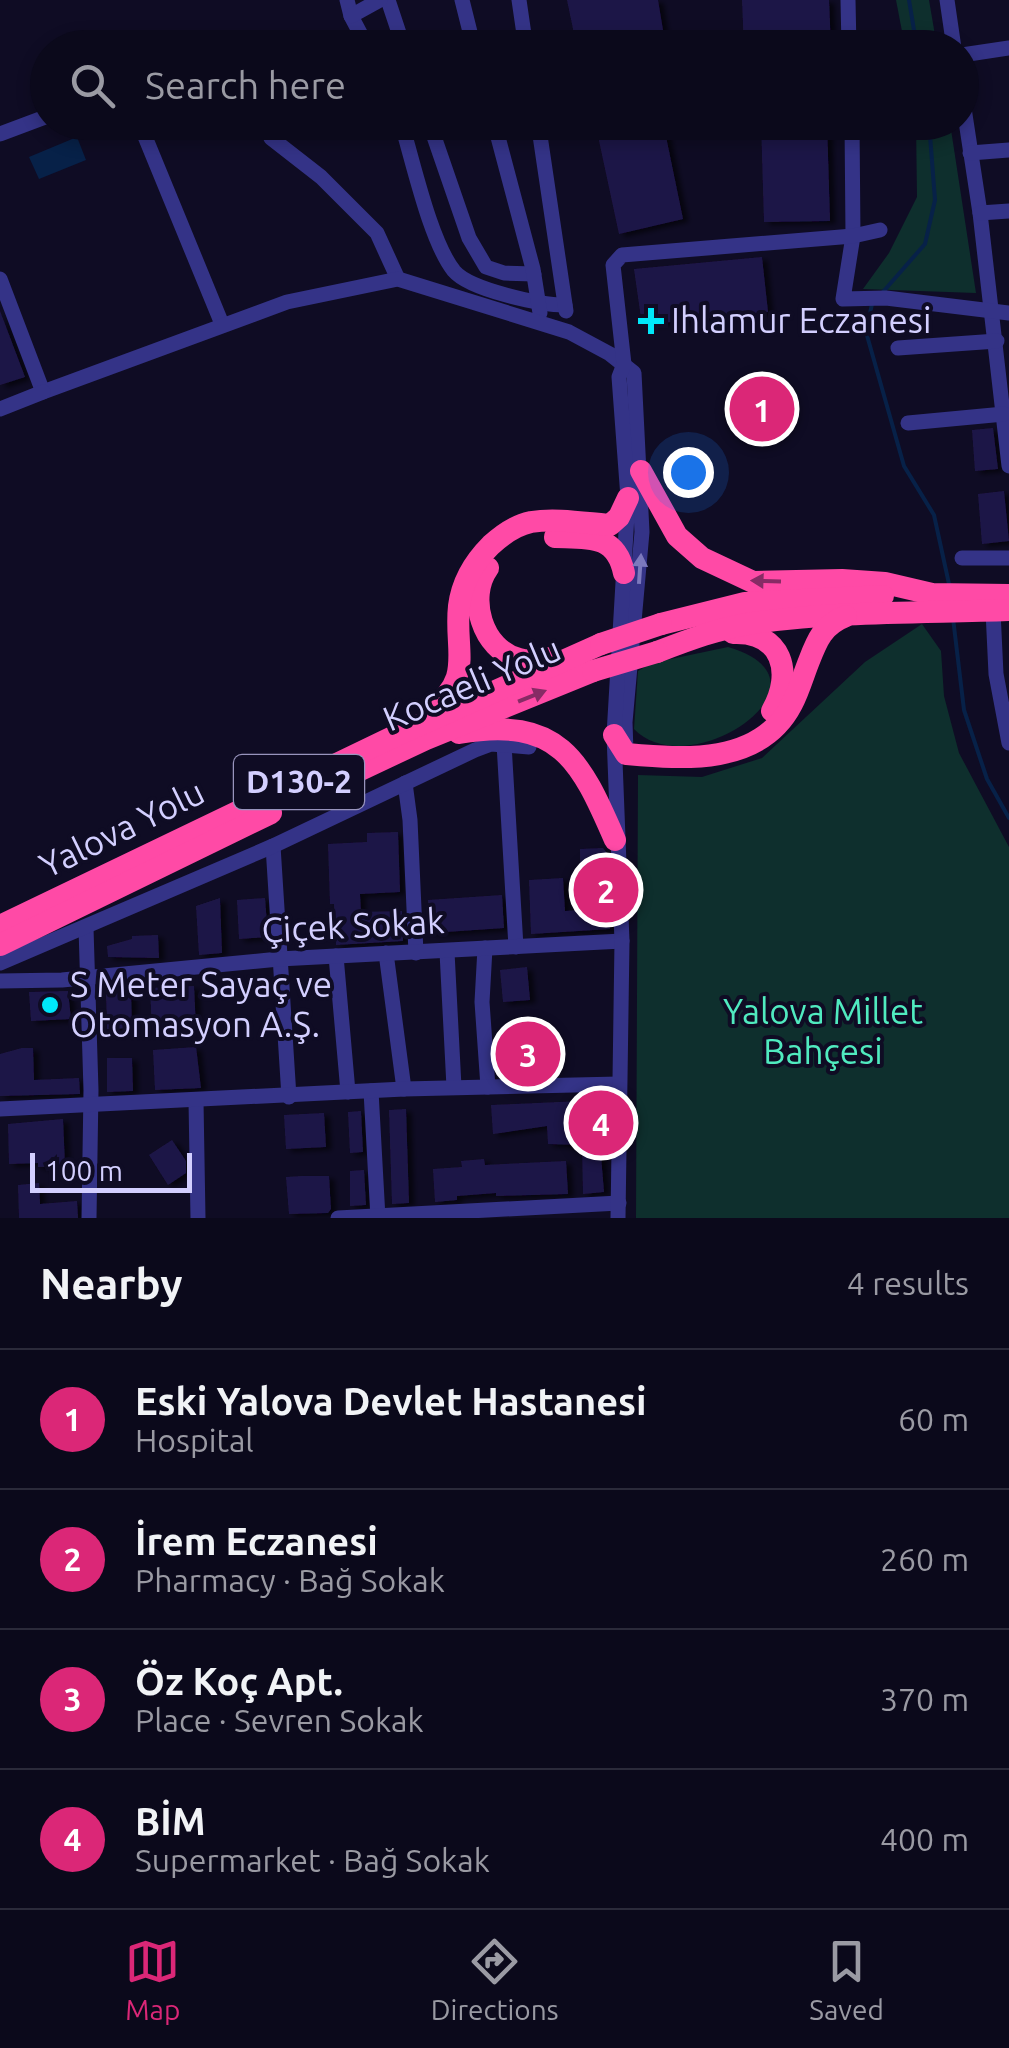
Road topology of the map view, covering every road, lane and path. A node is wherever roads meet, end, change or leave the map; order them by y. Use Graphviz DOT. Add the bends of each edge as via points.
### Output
graph roads {
  1 [pos="380,0"];
  2 [pos="388,0"];
  3 [pos="462,0"];
  4 [pos="519,0"];
  5 [pos="848,0"];
  6 [pos="947,0"];
  7 [pos="349,8"];
  8 [pos="398,30"];
  9 [pos="470,30"];
  10 [pos="523,30"];
  11 [pos="849,30"];
  12 [pos="951,30"];
  13 [pos="1009,48"];
  14 [pos="979,52"];
  15 [pos="30,123"];
  16 [pos="0,134"];
  17 [pos="145,140"];
  18 [pos="274,140"];
  19 [pos="406,140"];
  20 [pos="436,140"];
  21 [pos="499,140"];
  22 [pos="541,140"];
  23 [pos="852,140"];
  24 [pos="968,140"];
  25 [pos="1009,150"];
  26 [pos="970,153"];
  27 [pos="1009,210"];
  28 [pos="980,213"];
  29 [pos="880,230"];
  30 [pos="853,236"];
  31 [pos="534,274"];
  32 [pos="0,278"];
  33 [pos="398,279"];
  34 [pos="539,305"];
  35 [pos="565,306"];
  36 [pos="990,311"];
  37 [pos="1009,312"];
  38 [pos="542,323"];
  39 [pos="222,324"];
  40 [pos="569,332"];
  41 [pos="996,341"];
  42 [pos="898,348"];
  43 [pos="624,364"];
  44 [pos="42,392"];
  45 [pos="0,409"];
  46 [pos="1004,414"];
  47 [pos="908,423"];
  48 [pos="1009,466"];
  49 [pos="640,472"];
  50 [pos="628,498"];
  51 [pos="962,558"];
  52 [pos="1009,558"];
  53 [pos="624,573"];
  54 [pos="931,603"];
  55 [pos="990,604"];
  56 [pos="858,614"];
  57 [pos="705,634"];
  58 [pos="586,662"];
  59 [pos="395,736"];
  60 [pos="622,737"];
  61 [pos="426,739"];
  62 [pos="1009,743"];
  63 [pos="504,744"];
  64 [pos="529,747"];
  65 [pos="404,784"];
  66 [pos="615,840"];
  67 [pos="273,846"];
  68 [pos="0,926"];
  69 [pos="86,928"];
  70 [pos="622,941"];
  71 [pos="0,945"];
  72 [pos="516,947"];
  73 [pos="485,948"];
  74 [pos="447,952"];
  75 [pos="386,953"];
  76 [pos="416,953"];
  77 [pos="336,956"];
  78 [pos="279,959"];
  79 [pos="0,963"];
  80 [pos="88,975"];
  81 [pos="0,981"];
  82 [pos="619,1084"];
  83 [pos="454,1087"];
  84 [pos="488,1087"];
  85 [pos="404,1089"];
  86 [pos="370,1091"];
  87 [pos="348,1092"];
  88 [pos="289,1097"];
  89 [pos="196,1101"];
  90 [pos="91,1103"];
  91 [pos="0,1108"];
  92 [pos="619,1210"];
  93 [pos="471,1214"];
  94 [pos="378,1216"];
  95 [pos="89,1218"];
  96 [pos="198,1218"];
  97 [pos="338,1218"];
  1 -- 7 [label="street"];
  2 -- 8 [label="street"];
  3 -- 9 [label="street"];
  4 -- 10 [label="street"];
  5 -- 11 [label="street"];
  6 -- 12 [label="street"];
  13 -- 14 [label="street"];
  15 -- 16 [label="street"];
  17 -- 39 [label="street"];
  18 -- 33 [label="street" via="377,233"];
  19 -- 34 [label="street" via="432,225 455,273"];
  20 -- 31 [label="street" via="468,238 486,267"];
  21 -- 31 [label="street"];
  22 -- 35 [label="street"];
  23 -- 30 [label="street"];
  24 -- 26 [label="street"];
  25 -- 26 [label="street"];
  26 -- 28 [label="street"];
  27 -- 28 [label="street"];
  28 -- 36 [label="street"];
  29 -- 30 [label="street"];
  30 -- 36 [label="street" via="843,300 886,298"];
  30 -- 43 [label="street" via="616,258"];
  31 -- 34 [label="street"];
  32 -- 44 [label="street"];
  33 -- 38 [label="street"];
  33 -- 39 [label="street" via="287,302"];
  34 -- 35 [label="street"];
  34 -- 38 [label="street"];
  35 -- 40 [label="street"];
  36 -- 37 [label="street"];
  36 -- 41 [label="street"];
  38 -- 40 [label="street"];
  39 -- 44 [label="street"];
  40 -- 43 [label="street"];
  41 -- 42 [label="street"];
  41 -- 46 [label="street"];
  43 -- 49 [label="street" via="634,373"];
  43 -- 50 [label="street" via="619,377"];
  44 -- 45 [label="street"];
  46 -- 47 [label="street"];
  46 -- 48 [label="street"];
  54 -- 49 [label="highway, one-way" via="885,583 753,582 725,571 677,536"];
  60 -- 49 [label="street, one-way" via="642,532"];
  50 -- 53 [label="street"];
  50 -- 59 [label="highway" via="610,525 529,522 502,534 480,556 464,581 455,684 444,701"];
  51 -- 52 [label="street"];
  53 -- 58 [label="highway" via="609,544 559,536 514,546 482,577 481,618 502,651 520,660"];
  53 -- 60 [label="street"];
  54 -- 55 [label="highway, D130-2"];
  54 -- 56 [label="highway, D130-2"];
  54 -- 58 [label="highway, Yalova Yolu / D130-2, bridge" via="745,603 600,644"];
  55 -- 62 [label="street"];
  56 -- 57 [label="highway, D130-2"];
  56 -- 60 [label="highway" via="832,621 818,638 791,706 777,725 737,751 674,759"];
  57 -- 58 [label="highway, D130-2, bridge" via="656,652"];
  57 -- 60 [label="highway" via="750,632 770,644 784,674 768,717 735,742 694,750 644,747"];
  58 -- 59 [label="highway, Yalova Yolu / D130-2"];
  61 -- 58 [label="highway, Kocaeli̇ Yolu / D130-2, one-way"];
  59 -- 68 [label="highway, Yalova Yolu / D130-2"];
  60 -- 66 [label="street"];
  61 -- 66 [label="highway" via="503,730 546,740 582,769"];
  61 -- 71 [label="highway, Kocaeli̇ Yolu / D130-2"];
  63 -- 64 [label="street"];
  63 -- 65 [label="street" via="475,750"];
  63 -- 72 [label="street"];
  65 -- 67 [label="street"];
  65 -- 76 [label="street"];
  66 -- 70 [label="street"];
  67 -- 69 [label="street"];
  67 -- 78 [label="street"];
  69 -- 79 [label="street"];
  69 -- 80 [label="street"];
  70 -- 72 [label="street, Çiçek Sokak"];
  70 -- 82 [label="street"];
  72 -- 73 [label="street, Çiçek Sokak"];
  73 -- 74 [label="street, Çiçek Sokak"];
  73 -- 84 [label="street"];
  74 -- 76 [label="street, Çiçek Sokak"];
  74 -- 83 [label="street"];
  75 -- 76 [label="street, Çiçek Sokak"];
  75 -- 77 [label="street, Çiçek Sokak"];
  75 -- 85 [label="street"];
  77 -- 78 [label="street, Çiçek Sokak"];
  77 -- 87 [label="street"];
  78 -- 80 [label="street, Çiçek Sokak"];
  78 -- 88 [label="street"];
  80 -- 81 [label="street, Çiçek Sokak"];
  80 -- 90 [label="street"];
  82 -- 84 [label="street"];
  82 -- 92 [label="street"];
  83 -- 84 [label="street"];
  83 -- 85 [label="street"];
  85 -- 86 [label="street"];
  86 -- 87 [label="street"];
  86 -- 94 [label="street"];
  87 -- 88 [label="street"];
  88 -- 89 [label="street"];
  89 -- 90 [label="street"];
  89 -- 96 [label="street"];
  90 -- 91 [label="street"];
  90 -- 95 [label="street"];
  92 -- 93 [label="street"];
  93 -- 94 [label="street"];
  94 -- 97 [label="street"];
}
